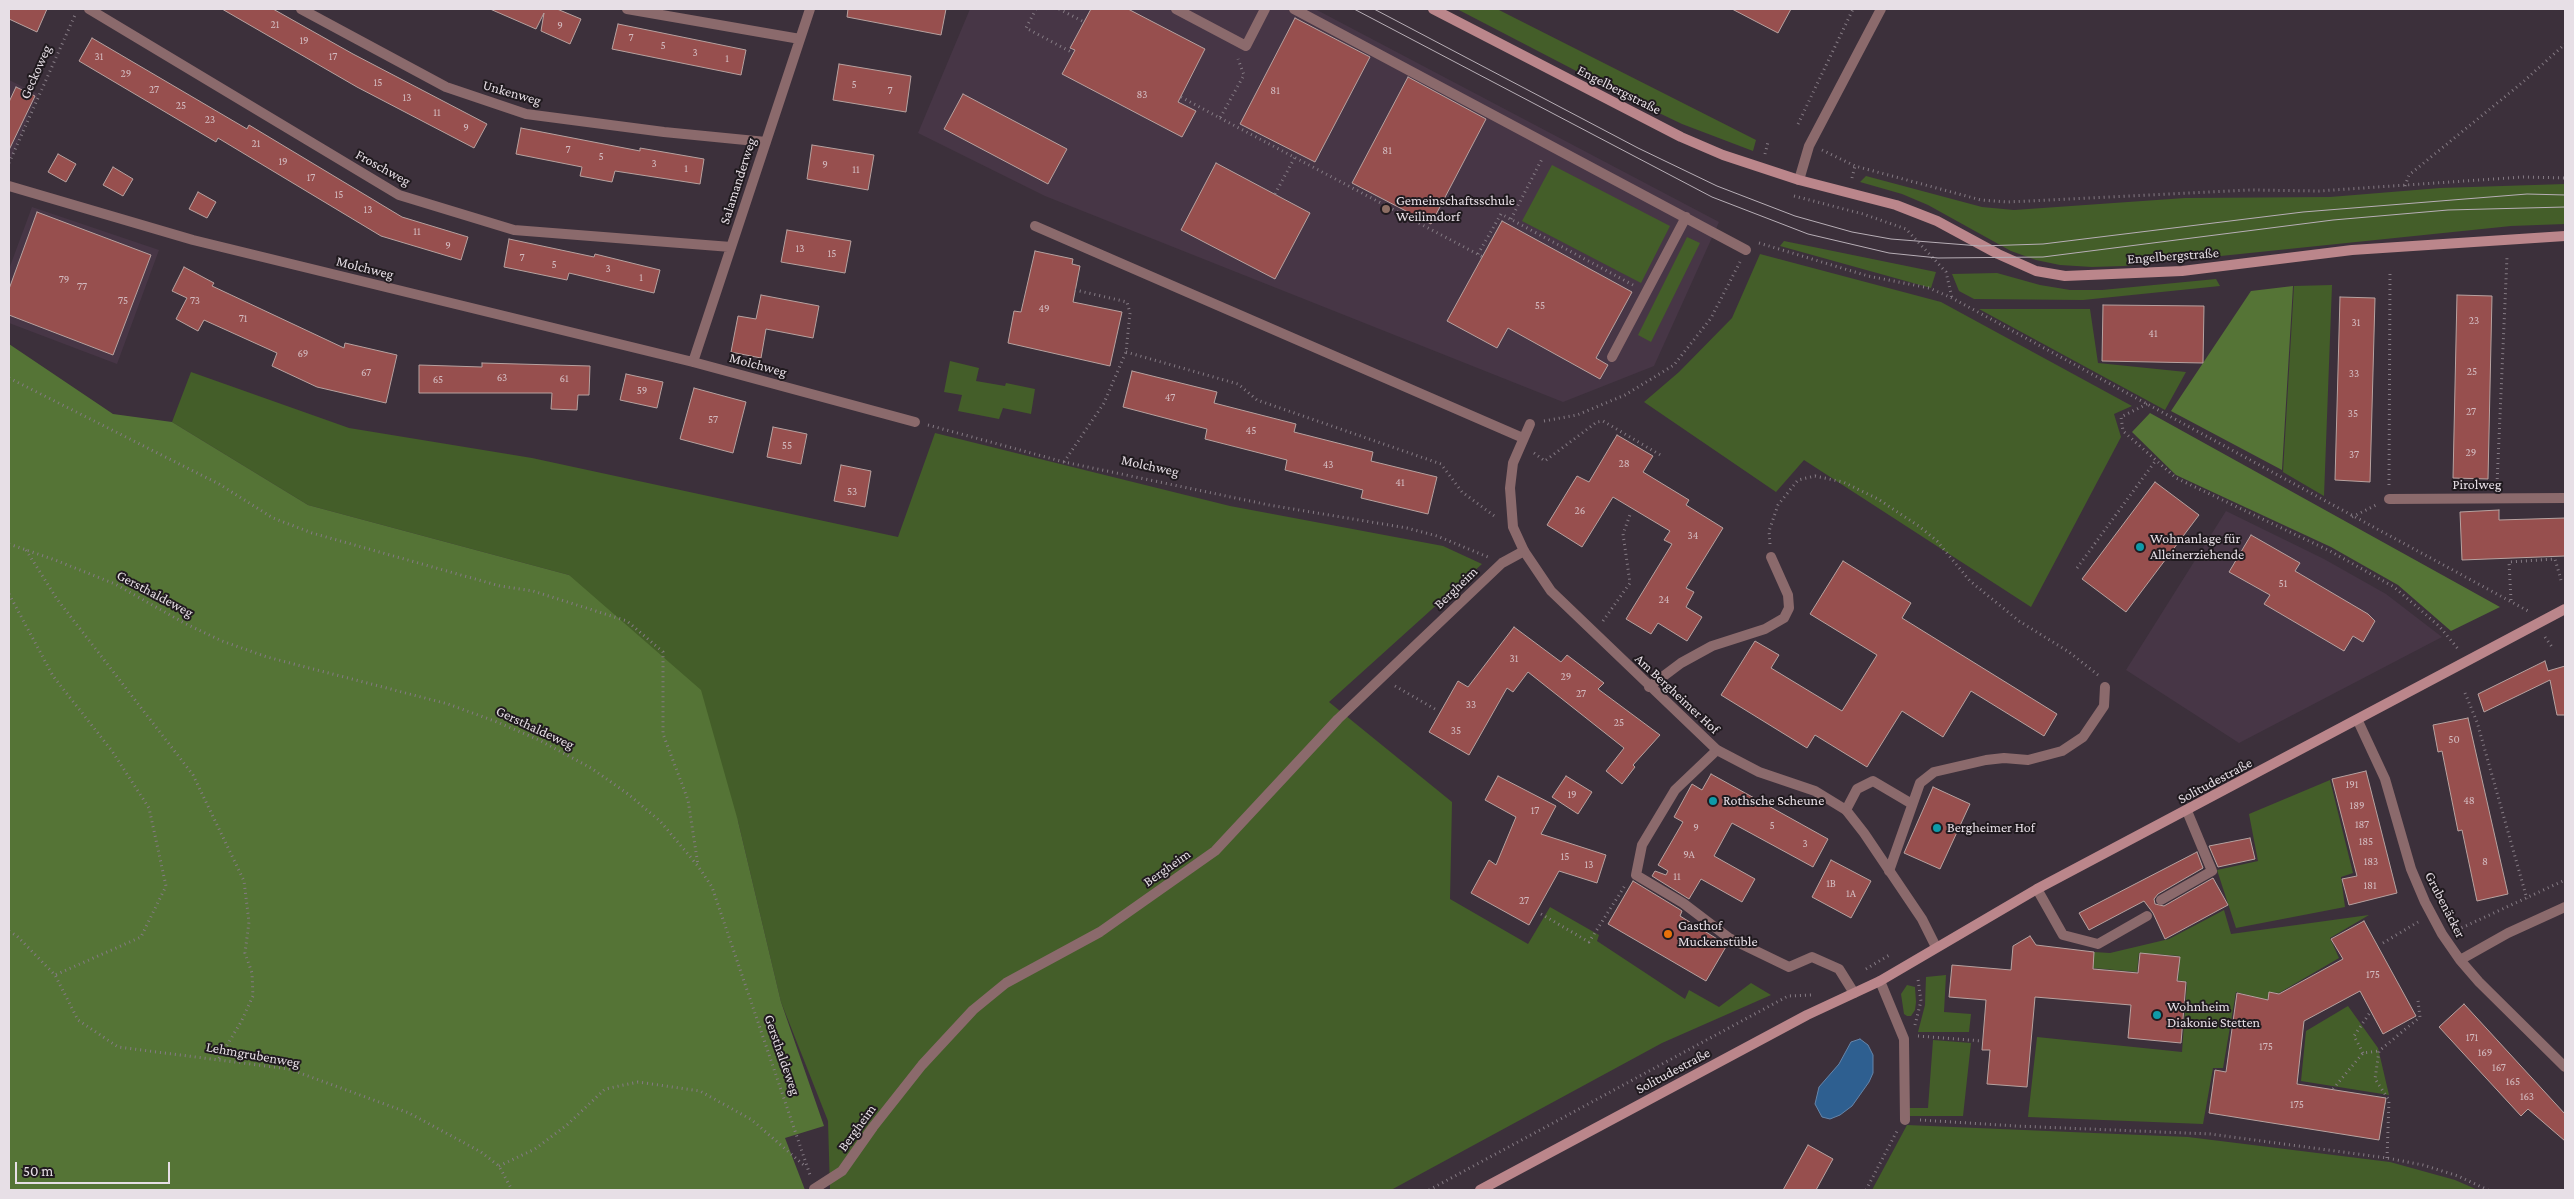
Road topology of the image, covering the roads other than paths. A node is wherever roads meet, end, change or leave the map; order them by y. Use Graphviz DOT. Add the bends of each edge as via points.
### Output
graph roads {
  1 [pos="89,9"];
  2 [pos="301,9"];
  3 [pos="627,9"];
  4 [pos="810,9"];
  5 [pos="1176,9"];
  6 [pos="1264,9"];
  7 [pos="1294,9"];
  8 [pos="1433,9"];
  9 [pos="1881,9"];
  10 [pos="800,39"];
  11 [pos="766,142"];
  12 [pos="1799,180"];
  13 [pos="9,186"];
  14 [pos="1686,217"];
  15 [pos="1035,226"];
  16 [pos="2565,236"];
  17 [pos="1749,245"];
  18 [pos="731,247"];
  19 [pos="1612,357"];
  20 [pos="693,362"];
  21 [pos="915,422"];
  22 [pos="1530,424"];
  23 [pos="1522,441"];
  24 [pos="2565,498"];
  25 [pos="2389,499"];
  26 [pos="1524,551"];
  27 [pos="1771,557"];
  28 [pos="2565,609"];
  29 [pos="1649,687"];
  30 [pos="2105,688"];
  31 [pos="2358,721"];
  32 [pos="1717,750"];
  33 [pos="1912,804"];
  34 [pos="1846,810"];
  35 [pos="2186,811"];
  36 [pos="1889,870"];
  37 [pos="2037,889"];
  38 [pos="2161,900"];
  39 [pos="2565,907"];
  40 [pos="2147,916"];
  41 [pos="1936,947"];
  42 [pos="2460,960"];
  43 [pos="1880,981"];
  44 [pos="1854,993"];
  45 [pos="2565,1067"];
  46 [pos="1905,1120"];
  47 [pos="814,1189"];
  48 [pos="1480,1190"];
  1 -- 18 [label="street, Froschweg" via="399,195 514,230"];
  2 -- 11 [label="street, Unkenweg" via="446,87 526,114"];
  3 -- 10 [label="street"];
  4 -- 10 [label="street, Salamanderweg"];
  5 -- 6 [label="street" via="1246,46"];
  7 -- 14 [label="street"];
  8 -- 12 [label="street, Engelbergstraße" via="1681,137 1723,155"];
  9 -- 12 [label="street" via="1809,146"];
  10 -- 11 [label="street, Salamanderweg"];
  11 -- 18 [label="street, Salamanderweg"];
  12 -- 16 [label="street, Engelbergstraße" via="1896,205 1937,221 2036,271 2065,276 2182,271 2352,250"];
  13 -- 20 [label="street, Molchweg" via="193,240"];
  14 -- 17 [label="street"];
  14 -- 19 [label="street"];
  15 -- 23 [label="street"];
  18 -- 20 [label="street, Salamanderweg"];
  20 -- 21 [label="street, Molchweg"];
  22 -- 23 [label="street, Am Bergheimer Hof"];
  23 -- 26 [label="street, Am Bergheimer Hof" via="1510,488 1513,527"];
  24 -- 25 [label="street, Pirolweg"];
  26 -- 29 [label="street, Am Bergheimer Hof" via="1551,591"];
  26 -- 47 [label="street, Bergheim" via="1502,563 1338,719 1215,851 1100,932 1006,983 973,1010 922,1065 842,1171"];
  27 -- 29 [label="street" via="1788,595 1789,608 1784,618 1766,629 1712,646 1681,663"];
  28 -- 31 [label="street, Solitudestraße"];
  29 -- 32 [label="street, Am Bergheimer Hof"];
  30 -- 33 [label="street" via="2104,706 2084,737 2062,751 2028,760 1995,759 1934,772 1920,783"];
  31 -- 35 [label="street, Solitudestraße"];
  31 -- 42 [label="street, Grubenäcker" via="2385,779 2411,869 2442,934"];
  32 -- 34 [label="street, Am Bergheimer Hof" via="1759,772 1815,791"];
  32 -- 44 [label="street" via="1675,790 1642,845 1636,875 1683,903 1729,938 1789,967 1812,957 1839,969"];
  33 -- 34 [label="street" via="1873,781 1856,789"];
  33 -- 36 [label="street"];
  34 -- 36 [label="street, Am Bergheimer Hof"];
  35 -- 37 [label="street, Solitudestraße"];
  35 -- 38 [label="street" via="2212,871"];
  36 -- 41 [label="street, Am Bergheimer Hof"];
  37 -- 40 [label="street" via="2063,935 2098,944"];
  37 -- 41 [label="street, Solitudestraße"];
  39 -- 42 [label="street"];
  41 -- 43 [label="street, Solitudestraße"];
  42 -- 45 [label="street, Grubenäcker"];
  43 -- 44 [label="street, Solitudestraße"];
  43 -- 46 [label="street" via="1906,1037"];
  44 -- 48 [label="street, Solitudestraße"];
}
